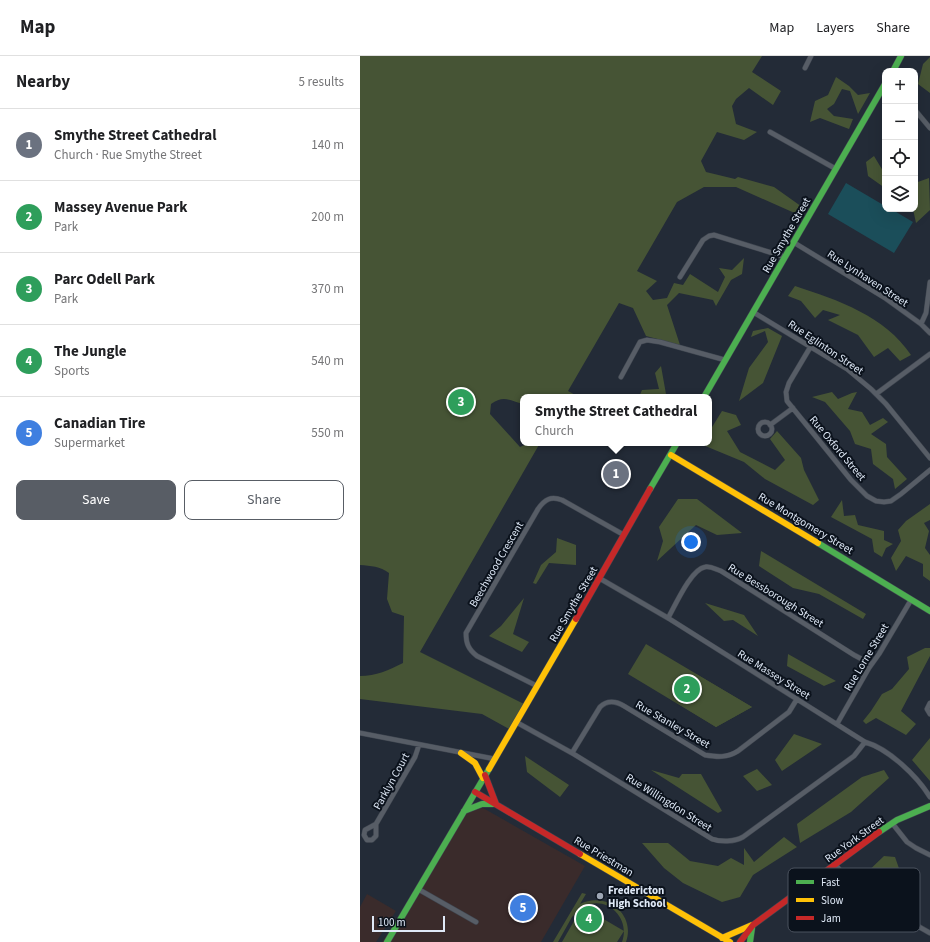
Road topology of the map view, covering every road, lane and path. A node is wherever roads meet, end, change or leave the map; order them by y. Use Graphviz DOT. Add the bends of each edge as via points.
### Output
graph roads {
  1 [pos="811,56"];
  2 [pos="901,56"];
  3 [pos="805,68"];
  4 [pos="894,68"];
  5 [pos="882,89"];
  6 [pos="918,114"];
  7 [pos="930,128"];
  8 [pos="770,132"];
  9 [pos="836,169"];
  10 [pos="794,242"];
  11 [pos="785,257"];
  12 [pos="680,277"];
  13 [pos="930,282"];
  14 [pos="753,312"];
  15 [pos="921,324"];
  16 [pos="930,333"];
  17 [pos="810,346"];
  18 [pos="930,354"];
  19 [pos="725,360"];
  20 [pos="621,377"];
  21 [pos="706,394"];
  22 [pos="876,394"];
  23 [pos="793,408"];
  24 [pos="770,425"];
  25 [pos="675,446"];
  26 [pos="670,455"];
  27 [pos="930,458"];
  28 [pos="930,470"];
  29 [pos="624,535"];
  30 [pos="599,578"];
  31 [pos="911,600"];
  32 [pos="930,611"];
  33 [pos="668,618"];
  34 [pos="871,664"];
  35 [pos="537,686"];
  36 [pos="797,699"];
  37 [pos="930,703"];
  38 [pos="930,714"];
  39 [pos="516,722"];
  40 [pos="837,724"];
  41 [pos="360,733"];
  42 [pos="865,742"];
  43 [pos="419,745"];
  44 [pos="461,753"];
  45 [pos="572,753"];
  46 [pos="495,759"];
  47 [pos="484,776"];
  48 [pos="475,792"];
  49 [pos="930,797"];
  50 [pos="496,804"];
  51 [pos="930,806"];
  52 [pos="464,811"];
  53 [pos="892,823"];
  54 [pos="376,824"];
  55 [pos="930,855"];
  56 [pos="835,864"];
  57 [pos="829,868"];
  58 [pos="838,868"];
  59 [pos="418,889"];
  60 [pos="788,898"];
  61 [pos="476,922"];
  62 [pos="752,924"];
  63 [pos="920,927"];
  64 [pos="930,933"];
  65 [pos="722,938"];
  66 [pos="387,942"];
  67 [pos="730,942"];
  68 [pos="740,942"];
  69 [pos="750,942"];
  1 -- 3 [label="street"];
  2 -- 4 [label="main road"];
  5 -- 9 [label="main road, Rue Smythe Street"];
  6 -- 7 [label="street"];
  8 -- 9 [label="street"];
  9 -- 10 [label="main road, Rue Smythe Street"];
  10 -- 11 [label="main road, Rue Smythe Street"];
  10 -- 15 [label="street, Rue Lynhaven Street" via="885,298"];
  11 -- 12 [label="street" via="714,235 703,240"];
  11 -- 14 [label="main road, Rue Smythe Street"];
  13 -- 15 [label="street" via="926,313"];
  14 -- 17 [label="street, Rue Eglinton Street"];
  14 -- 19 [label="main road, Rue Smythe Street"];
  15 -- 16 [label="street, Rue Lynhaven Street"];
  17 -- 22 [label="street, Rue Eglinton Street" via="847,369"];
  17 -- 23 [label="street, Rue Oxford Street" via="786,392"];
  18 -- 22 [label="street"];
  19 -- 20 [label="street" via="647,340 640,342"];
  19 -- 21 [label="main road, Rue Smythe Street"];
  22 -- 27 [label="street, Rue Eglinton Street"];
  23 -- 24 [label="street"];
  23 -- 28 [label="street, Rue Oxford Street" via="852,480 867,496 876,501 891,501"];
  25 -- 26 [label="main road, Rue Smythe Street"];
  26 -- 29 [label="main road, Rue Smythe Street"];
  26 -- 31 [label="main road, Rue Montgomery Street"];
  29 -- 30 [label="main road, Rue Smythe Street"];
  29 -- 35 [label="street, Beechwood Crescent" via="562,500 554,498 543,502 466,633 466,642 476,656"];
  30 -- 33 [label="street, Rue Massey Street"];
  30 -- 35 [label="main road, Rue Smythe Street"];
  31 -- 32 [label="main road, Rue Montgomery Street"];
  31 -- 34 [label="street, Rue Lorne Street"];
  33 -- 34 [label="street, Rue Bessborough Street" via="691,577 697,570 711,567"];
  33 -- 36 [label="street, Rue Massey Street"];
  34 -- 40 [label="street, Rue Lorne Street"];
  35 -- 39 [label="main road, Rue Smythe Street"];
  36 -- 40 [label="street, Rue Massey Street"];
  36 -- 45 [label="street, Rue Stanley Street" via="789,712 738,752 720,757 705,755 613,701 600,707"];
  37 -- 38 [label="street" via="927,709"];
  39 -- 45 [label="street, Rue Willingdon Street"];
  39 -- 46 [label="main road, Rue Smythe Street"];
  40 -- 42 [label="street, Rue Massey Street"];
  41 -- 43 [label="street"];
  42 -- 45 [label="street, Rue Willingdon Street" via="854,756 743,837 719,842"];
  42 -- 49 [label="street, Rue Massey Street" via="874,744 910,771"];
  43 -- 44 [label="street"];
  43 -- 54 [label="street, Parklyn Court" via="415,757"];
  44 -- 46 [label="street"];
  44 -- 47 [label="main road" via="476,763"];
  46 -- 47 [label="main road, Rue Smythe Street"];
  47 -- 48 [label="main road, Rue Smythe Street"];
  47 -- 50 [label="main road"];
  48 -- 50 [label="main road, Rue Priestman"];
  48 -- 52 [label="main road, Rue Smythe Street"];
  50 -- 52 [label="main road" via="485,802"];
  50 -- 65 [label="main road, Rue Priestman"];
  51 -- 53 [label="main road, Rue York Street"];
  52 -- 59 [label="main road, Rue Smythe Street"];
  53 -- 55 [label="street" via="907,842"];
  53 -- 56 [label="main road, Rue York Street"];
  56 -- 57 [label="main road, Rue York Street"];
  56 -- 58 [label="street"];
  59 -- 61 [label="street"];
  59 -- 66 [label="main road, Rue Smythe Street"];
  60 -- 62 [label="main road, Rue York Street"];
  62 -- 65 [label="main road"];
  62 -- 68 [label="main road, Rue York Street"];
  62 -- 69 [label="main road"];
  63 -- 64 [label="street"];
  65 -- 67 [label="main road, Rue Priestman"];
}
